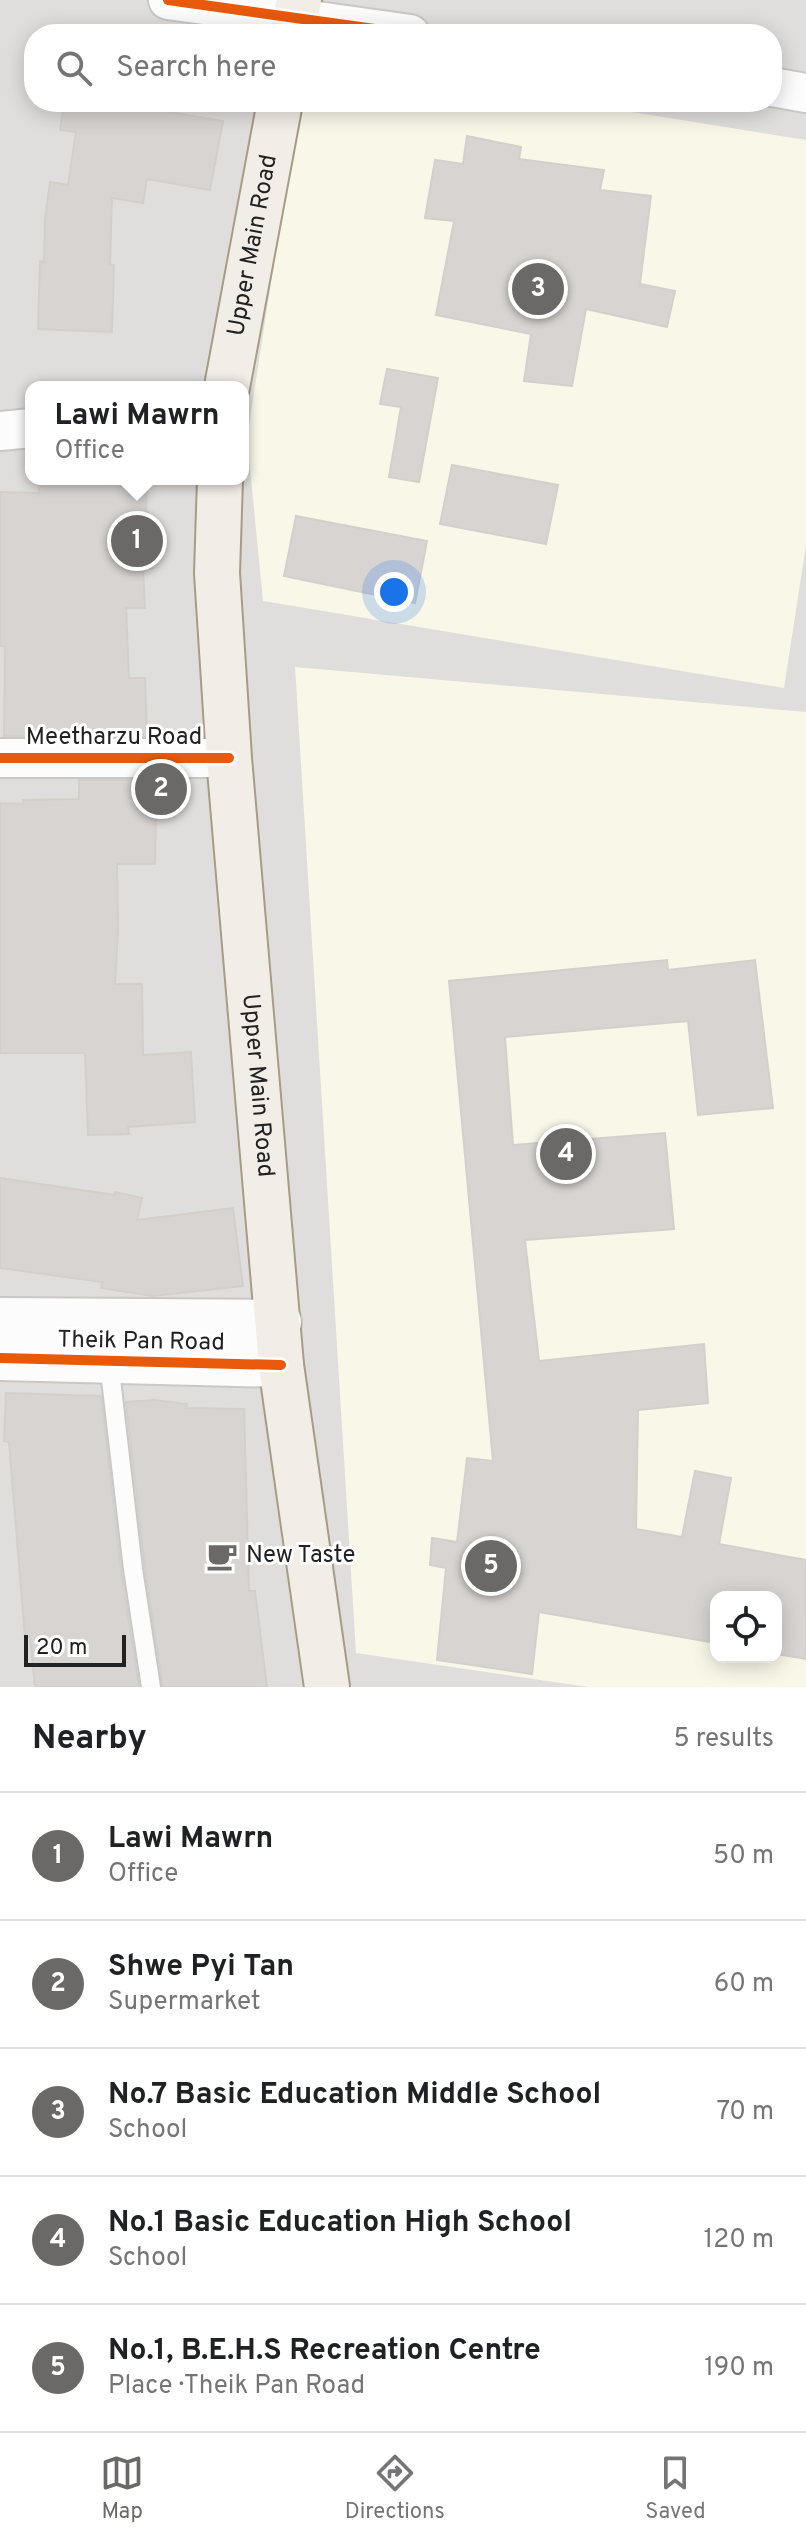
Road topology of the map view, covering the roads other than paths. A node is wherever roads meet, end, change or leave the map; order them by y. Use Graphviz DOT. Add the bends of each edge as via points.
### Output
graph roads {
  1 [pos="168,0"];
  2 [pos="295,18"];
  3 [pos="338,24"];
  4 [pos="782,89"];
  5 [pos="806,93"];
  6 [pos="278,112"];
  7 [pos="228,381"];
  8 [pos="25,429"];
  9 [pos="0,431"];
  10 [pos="220,485"];
  11 [pos="0,758"];
  12 [pos="229,758"];
  13 [pos="0,1320"];
  14 [pos="279,1322"];
  15 [pos="0,1358"];
  16 [pos="109,1362"];
  17 [pos="281,1365"];
  18 [pos="151,1687"];
  19 [pos="327,1687"];
  1 -- 2 [label="street"];
  2 -- 3 [label="street"];
  4 -- 5 [label="street"];
  6 -- 7 [label="main road, Upper Main Road"];
  8 -- 9 [label="street"];
  10 -- 12 [label="main road, Upper Main Road" via="217,573"];
  11 -- 12 [label="street, Meetharzu Road"];
  12 -- 14 [label="main road, Upper Main Road"];
  13 -- 14 [label="street, Theik Pan Road"];
  14 -- 17 [label="main road, Upper Main Road"];
  15 -- 16 [label="street, Theik Pan Road"];
  16 -- 17 [label="street, Theik Pan Road"];
  16 -- 18 [label="lane"];
  17 -- 19 [label="main road, Upper Main Road"];
}
